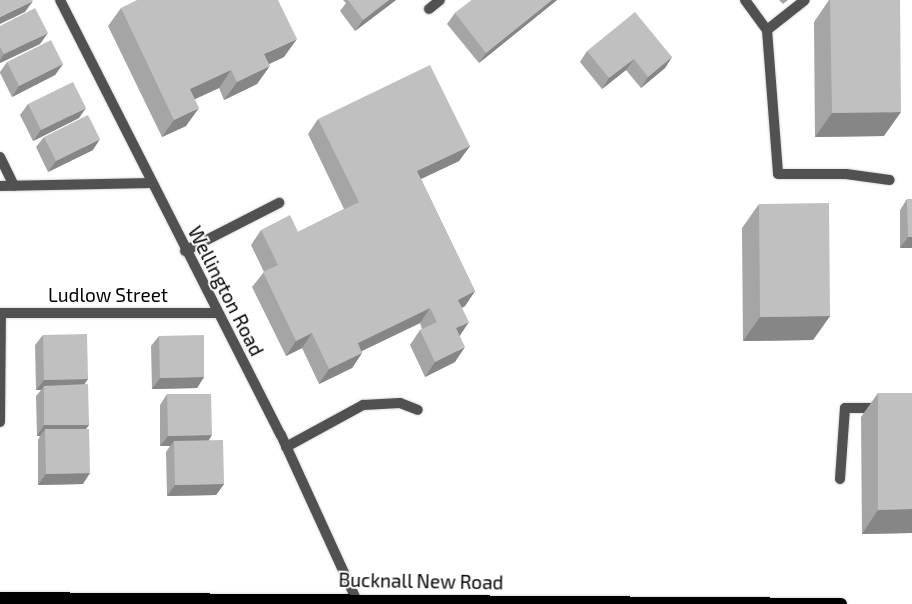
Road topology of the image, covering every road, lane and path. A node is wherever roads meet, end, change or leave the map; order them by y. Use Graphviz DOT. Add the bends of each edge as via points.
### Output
graph roads {
  1 [pos="62,0"];
  2 [pos="440,0"];
  3 [pos="745,0"];
  4 [pos="806,0"];
  5 [pos="429,9"];
  6 [pos="767,30"];
  7 [pos="0,157"];
  8 [pos="890,180"];
  9 [pos="152,183"];
  10 [pos="0,186"];
  11 [pos="14,186"];
  12 [pos="279,204"];
  13 [pos="185,250"];
  14 [pos="1,312"];
  15 [pos="216,313"];
  16 [pos="893,408"];
  17 [pos="418,410"];
  18 [pos="0,422"];
  19 [pos="286,447"];
  20 [pos="840,479"];
  21 [pos="0,598"];
  22 [pos="356,599"];
  23 [pos="126,601"];
  24 [pos="841,604"];
  1 -- 9 [label="street, Wellington Road"];
  2 -- 5 [label="street"];
  3 -- 6 [label="street"];
  4 -- 6 [label="street"];
  6 -- 8 [label="street" via="778,174 846,174"];
  7 -- 11 [label="street"];
  9 -- 11 [label="street"];
  9 -- 13 [label="street, Wellington Road"];
  10 -- 11 [label="street"];
  12 -- 13 [label="street"];
  13 -- 15 [label="street, Wellington Road"];
  14 -- 15 [label="street, Ludlow Street"];
  14 -- 18 [label="street"];
  15 -- 19 [label="street, Wellington Road"];
  16 -- 20 [label="street" via="845,408"];
  17 -- 19 [label="street" via="400,403 364,405"];
  19 -- 22 [label="street, Wellington Road"];
  21 -- 23 [label="main road, Bucknall New Road"];
  22 -- 23 [label="main road, Bucknall New Road"];
  22 -- 24 [label="main road, Bucknall New Road"];
}
